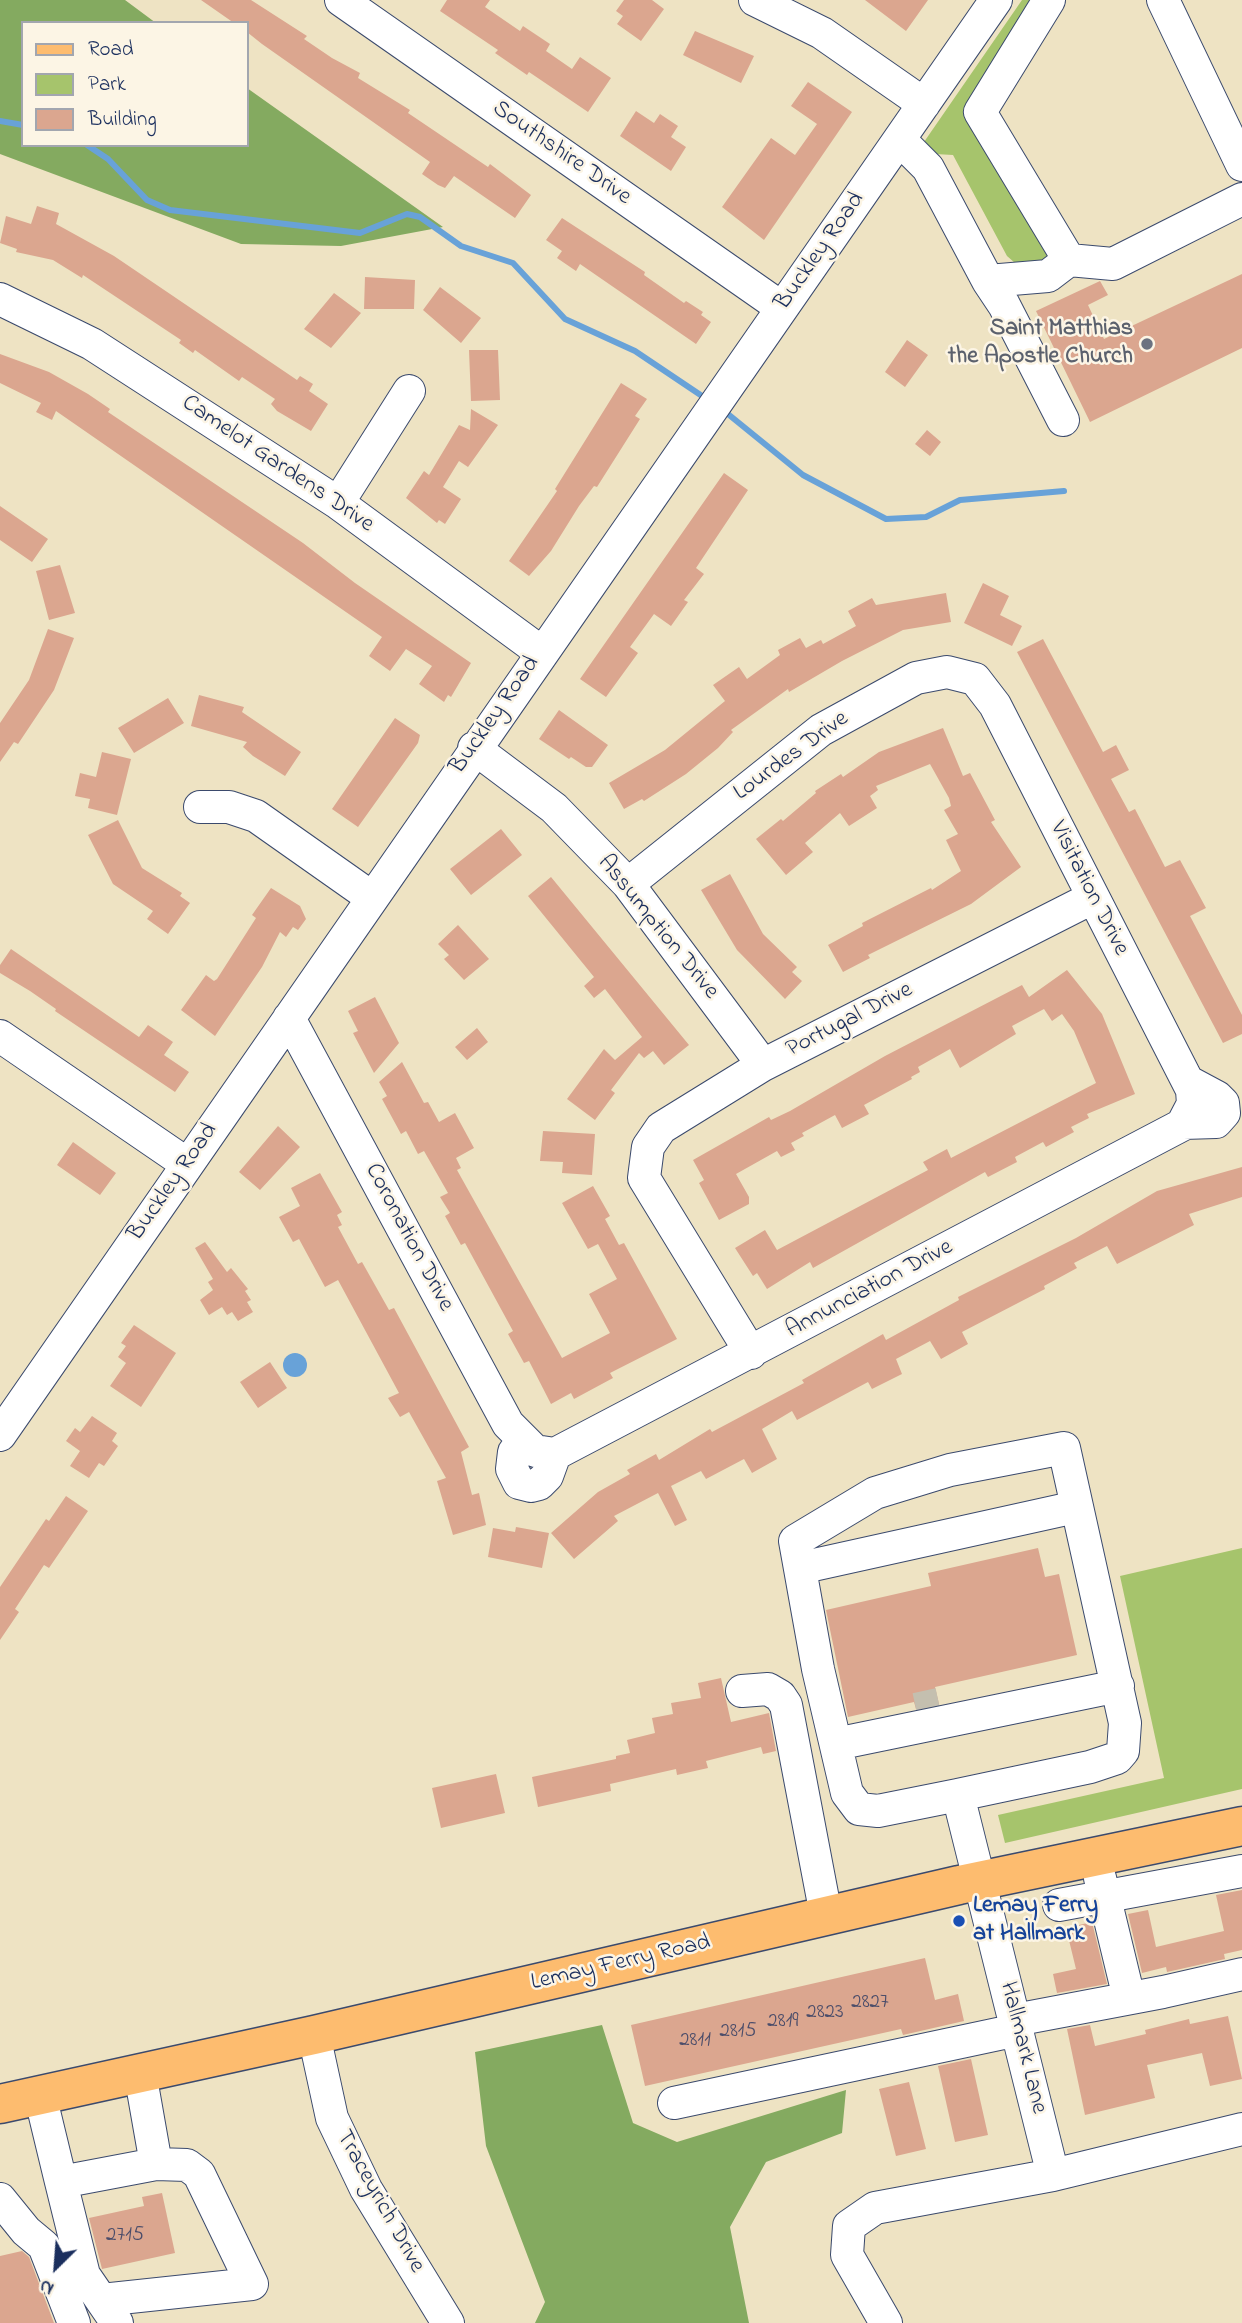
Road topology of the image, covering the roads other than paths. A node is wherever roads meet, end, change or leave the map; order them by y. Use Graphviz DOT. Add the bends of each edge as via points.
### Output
graph roads {
  1 [pos="341,0"];
  2 [pos="755,0"];
  3 [pos="996,0"];
  4 [pos="1049,0"];
  5 [pos="1163,0"];
  6 [pos="925,104"];
  7 [pos="900,140"];
  8 [pos="1242,165"];
  9 [pos="1242,199"];
  10 [pos="1069,260"];
  11 [pos="988,281"];
  12 [pos="0,299"];
  13 [pos="782,308"];
  14 [pos="410,391"];
  15 [pos="1063,421"];
  16 [pos="338,503"];
  17 [pos="541,652"];
  18 [pos="975,679"];
  19 [pos="474,748"];
  20 [pos="200,807"];
  21 [pos="628,884"];
  22 [pos="371,897"];
  23 [pos="1092,898"];
  24 [pos="289,1018"];
  25 [pos="0,1036"];
  26 [pos="763,1065"];
  27 [pos="1188,1103"];
  28 [pos="187,1164"];
  29 [pos="751,1353"];
  30 [pos="0,1435"];
  31 [pos="538,1449"];
  32 [pos="1076,1507"];
  33 [pos="800,1568"];
  34 [pos="1118,1686"];
  35 [pos="742,1691"];
  36 [pos="940,1710"];
  37 [pos="890,1732"];
  38 [pos="836,1744"];
  39 [pos="958,1796"];
  40 [pos="1241,1830"];
  41 [pos="1095,1856"];
  42 [pos="1242,1871"];
  43 [pos="979,1881"];
  44 [pos="1104,1897"];
  45 [pos="1059,1905"];
  46 [pos="826,1915"];
  47 [pos="1242,1974"];
  48 [pos="1129,1998"];
  49 [pos="1016,2025"];
  50 [pos="314,2035"];
  51 [pos="140,2073"];
  52 [pos="40,2095"];
  53 [pos="674,2103"];
  54 [pos="0,2104"];
  55 [pos="1242,2129"];
  56 [pos="156,2164"];
  57 [pos="1054,2175"];
  58 [pos="61,2182"];
  59 [pos="6,2215"];
  60 [pos="114,2311"];
  61 [pos="74,2323"];
  62 [pos="448,2323"];
  63 [pos="886,2323"];
  1 -- 13 [label="street, Southshire Drive"];
  2 -- 6 [label="street" via="850,50"];
  3 -- 6 [label="street, Buckley Road"];
  4 -- 10 [label="street" via="980,112"];
  5 -- 8 [label="street"];
  6 -- 7 [label="street, Buckley Road"];
  7 -- 11 [label="street" via="928,168"];
  7 -- 13 [label="street, Buckley Road"];
  9 -- 10 [label="street" via="1113,264"];
  10 -- 11 [label="street" via="1048,276"];
  11 -- 15 [label="street"];
  12 -- 16 [label="street, Camelot Gardens Drive" via="92,344"];
  13 -- 17 [label="street, Buckley Road"];
  14 -- 16 [label="street"];
  16 -- 17 [label="street, Camelot Gardens Drive"];
  17 -- 19 [label="street, Buckley Road"];
  18 -- 21 [label="street, Lourdes Drive" via="947,672 916,678 821,730"];
  18 -- 23 [label="street, Visitation Drive" via="995,705"];
  19 -- 21 [label="street, Assumption Drive" via="554,808"];
  19 -- 22 [label="street, Buckley Road"];
  20 -- 22 [label="street" via="229,807 256,816"];
  21 -- 26 [label="street, Assumption Drive"];
  22 -- 24 [label="street, Buckley Road"];
  23 -- 26 [label="street, Portugal Drive"];
  23 -- 27 [label="street, Visitation Drive"];
  24 -- 28 [label="street, Buckley Road"];
  24 -- 31 [label="street, Coronation Drive" via="509,1423"];
  25 -- 28 [label="street"];
  26 -- 29 [label="street, Portugal Drive" via="661,1128 648,1147 644,1178"];
  27 -- 29 [label="street, Annunciation Drive"];
  28 -- 30 [label="street, Buckley Road"];
  29 -- 31 [label="street, Annunciation Drive"];
  32 -- 33 [label="street"];
  32 -- 33 [label="street" via="1063,1448 950,1470 875,1493 795,1541"];
  32 -- 34 [label="street"];
  33 -- 38 [label="street"];
  34 -- 36 [label="street"];
  34 -- 39 [label="street" via="1125,1723 1123,1751 1117,1758"];
  35 -- 46 [label="street" via="768,1689 786,1705"];
  36 -- 37 [label="street"];
  36 -- 37 [label="street" via="906,1711"];
  37 -- 38 [label="street"];
  38 -- 39 [label="street" via="847,1793 859,1809 906,1808"];
  39 -- 43 [label="street, Hallmark Lane"];
  40 -- 41 [label="main road, Lemay Ferry Road"];
  41 -- 43 [label="main road, Lemay Ferry Road"];
  41 -- 44 [label="street"];
  42 -- 44 [label="street"];
  43 -- 46 [label="main road, Lemay Ferry Road"];
  43 -- 49 [label="street, Hallmark Lane"];
  44 -- 45 [label="street"];
  44 -- 48 [label="street"];
  46 -- 50 [label="main road, Lemay Ferry Road"];
  47 -- 48 [label="street"];
  48 -- 49 [label="street"];
  49 -- 53 [label="street"];
  49 -- 57 [label="street, Hallmark Lane"];
  50 -- 51 [label="main road, Lemay Ferry Road"];
  50 -- 62 [label="street, Traceyrich Drive" via="332,2119 366,2189"];
  51 -- 52 [label="main road, Lemay Ferry Road"];
  51 -- 56 [label="street"];
  52 -- 54 [label="main road, Lemay Ferry Road"];
  52 -- 58 [label="street"];
  55 -- 57 [label="street"];
  56 -- 58 [label="street"];
  56 -- 60 [label="street" via="187,2165 199,2174 251,2284"];
  57 -- 63 [label="street" via="875,2208 849,2226 847,2255"];
  58 -- 60 [label="street" via="83,2275"];
  59 -- 61 [label="street" via="44,2246"];
}
